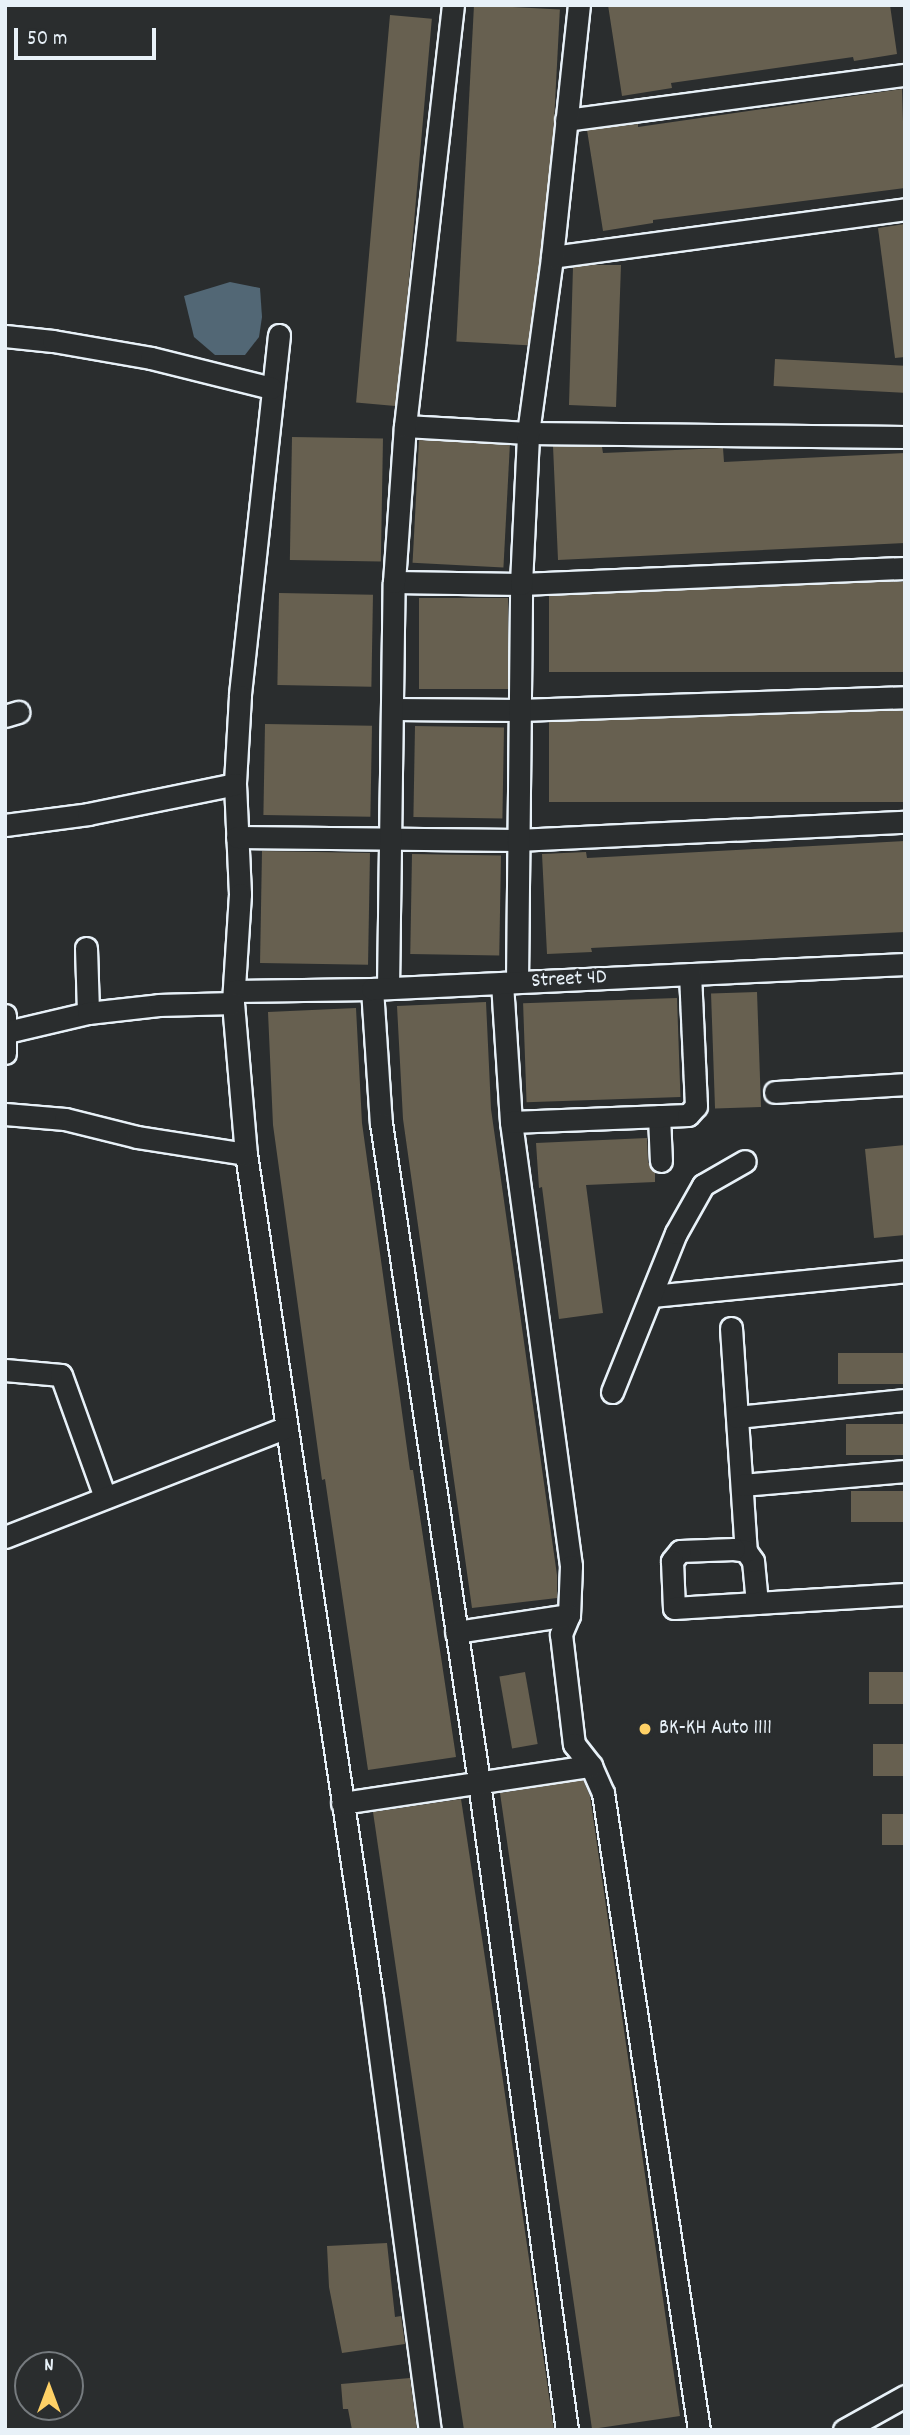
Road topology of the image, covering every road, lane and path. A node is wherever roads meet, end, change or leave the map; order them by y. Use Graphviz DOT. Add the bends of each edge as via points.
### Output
graph roads {
  1 [pos="453,5"];
  2 [pos="579,5"];
  3 [pos="905,75"];
  4 [pos="566,120"];
  5 [pos="905,209"];
  6 [pos="552,257"];
  7 [pos="279,335"];
  8 [pos="5,336"];
  9 [pos="271,388"];
  10 [pos="405,426"];
  11 [pos="528,433"];
  12 [pos="905,437"];
  13 [pos="905,568"];
  14 [pos="394,582"];
  15 [pos="521,584"];
  16 [pos="905,697"];
  17 [pos="393,709"];
  18 [pos="519,710"];
  19 [pos="235,784"];
  20 [pos="905,822"];
  21 [pos="5,825"];
  22 [pos="237,837"];
  23 [pos="391,840"];
  24 [pos="517,840"];
  25 [pos="86,948"];
  26 [pos="905,964"];
  27 [pos="690,974"];
  28 [pos="510,983"];
  29 [pos="380,988"];
  30 [pos="234,997"];
  31 [pos="88,1013"];
  32 [pos="6,1023"];
  33 [pos="5,1053"];
  34 [pos="905,1084"];
  35 [pos="775,1092"];
  36 [pos="5,1114"];
  37 [pos="659,1116"];
  38 [pos="511,1122"];
  39 [pos="246,1154"];
  40 [pos="661,1161"];
  41 [pos="746,1161"];
  42 [pos="905,1271"];
  43 [pos="652,1296"];
  44 [pos="731,1328"];
  45 [pos="5,1370"];
  46 [pos="612,1392"];
  47 [pos="905,1400"];
  48 [pos="737,1417"];
  49 [pos="285,1428"];
  50 [pos="905,1471"];
  51 [pos="742,1485"];
  52 [pos="105,1497"];
  53 [pos="5,1537"];
  54 [pos="746,1551"];
  55 [pos="905,1594"];
  56 [pos="757,1603"];
  57 [pos="569,1615"];
  58 [pos="456,1632"];
  59 [pos="591,1766"];
  60 [pos="479,1782"];
  61 [pos="342,1803"];
  62 [pos="905,2396"];
  63 [pos="430,2430"];
  64 [pos="567,2430"];
  65 [pos="699,2430"];
  66 [pos="844,2430"];
  1 -- 10 [label="street"];
  2 -- 4 [label="street"];
  3 -- 4 [label="street"];
  4 -- 6 [label="street"];
  5 -- 6 [label="street"];
  6 -- 11 [label="street"];
  7 -- 9 [label="street"];
  8 -- 9 [label="street" via="151,358"];
  9 -- 19 [label="street"];
  10 -- 11 [label="street"];
  10 -- 14 [label="street"];
  11 -- 12 [label="street"];
  11 -- 15 [label="street"];
  13 -- 15 [label="street"];
  14 -- 15 [label="street"];
  14 -- 17 [label="street"];
  15 -- 18 [label="street"];
  16 -- 18 [label="street"];
  17 -- 18 [label="street"];
  17 -- 23 [label="street"];
  18 -- 24 [label="street"];
  19 -- 21 [label="street" via="88,814"];
  19 -- 22 [label="street"];
  20 -- 24 [label="street"];
  22 -- 23 [label="street"];
  22 -- 30 [label="street" via="240,894"];
  23 -- 24 [label="street"];
  23 -- 29 [label="street"];
  24 -- 28 [label="street"];
  25 -- 31 [label="street"];
  26 -- 27 [label="street, Street 4D"];
  27 -- 28 [label="street, Street 4D"];
  27 -- 37 [label="street" via="696,1106 688,1115"];
  28 -- 29 [label="street, Street 4D"];
  28 -- 38 [label="street"];
  29 -- 30 [label="street, Street 4D"];
  29 -- 58 [label="street" via="381,1123"];
  30 -- 31 [label="street, Street 4D"];
  30 -- 39 [label="street"];
  31 -- 32 [label="street, Street 4D"];
  32 -- 33 [label="street"];
  34 -- 35 [label="street"];
  36 -- 39 [label="street" via="65,1119 137,1137"];
  37 -- 38 [label="street"];
  37 -- 40 [label="street"];
  38 -- 57 [label="street" via="571,1566"];
  39 -- 49 [label="street"];
  41 -- 43 [label="street" via="703,1185 676,1233"];
  42 -- 43 [label="street"];
  43 -- 46 [label="street"];
  44 -- 48 [label="street"];
  45 -- 52 [label="street" via="61,1375"];
  47 -- 48 [label="street"];
  48 -- 51 [label="street"];
  49 -- 52 [label="street"];
  49 -- 61 [label="street"];
  50 -- 51 [label="street"];
  51 -- 54 [label="street"];
  52 -- 53 [label="street"];
  54 -- 56 [label="street" via="753,1560"];
  54 -- 56 [label="street" via="680,1551 672,1561 674,1608"];
  55 -- 56 [label="street"];
  57 -- 58 [label="street"];
  57 -- 59 [label="street" via="561,1634 574,1744"];
  58 -- 60 [label="street"];
  59 -- 60 [label="street"];
  59 -- 65 [label="street" via="603,1793"];
  60 -- 61 [label="street"];
  60 -- 64 [label="street"];
  61 -- 63 [label="street"];
  62 -- 66 [label="street"];
}
